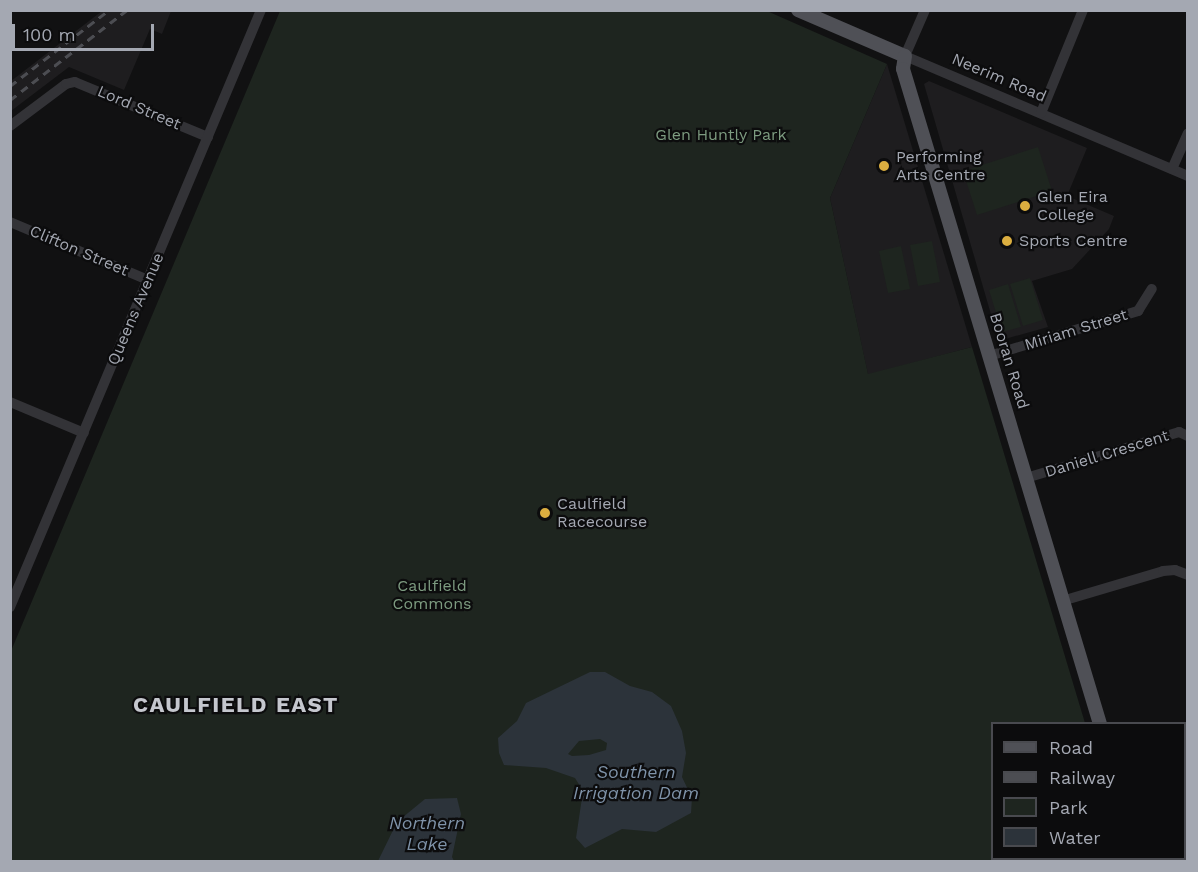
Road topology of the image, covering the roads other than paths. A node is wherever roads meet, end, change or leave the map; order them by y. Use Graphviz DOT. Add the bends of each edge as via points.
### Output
graph roads {
  1 [pos="261,10"];
  2 [pos="798,10"];
  3 [pos="925,10"];
  4 [pos="1083,10"];
  5 [pos="905,56"];
  6 [pos="1041,113"];
  7 [pos="10,126"];
  8 [pos="1188,133"];
  9 [pos="208,137"];
  10 [pos="1172,169"];
  11 [pos="1188,176"];
  12 [pos="10,222"];
  13 [pos="148,280"];
  14 [pos="1152,289"];
  15 [pos="990,356"];
  16 [pos="10,402"];
  17 [pos="84,432"];
  18 [pos="1188,436"];
  19 [pos="1026,478"];
  20 [pos="1188,575"];
  21 [pos="15,583"];
  22 [pos="1062,601"];
  23 [pos="10,607"];
  24 [pos="1100,722"];
  25 [pos="1138,860"];
  26 [pos="1161,860"];
  1 -- 9 [label="street, Queens Avenue"];
  2 -- 5 [label="main road, Neerim Road"];
  3 -- 5 [label="street, Booran Road"];
  4 -- 6 [label="street"];
  5 -- 6 [label="street, Neerim Road"];
  5 -- 15 [label="main road, Booran Road" via="903,69"];
  6 -- 10 [label="street, Neerim Road"];
  7 -- 9 [label="street, Lord Street" via="71,82"];
  8 -- 10 [label="street"];
  9 -- 13 [label="street, Queens Avenue"];
  10 -- 11 [label="street, Neerim Road"];
  12 -- 13 [label="street, Clifton Street"];
  13 -- 17 [label="street, Queens Avenue"];
  14 -- 15 [label="street, Miriam Street" via="1138,311"];
  15 -- 19 [label="main road, Booran Road"];
  16 -- 17 [label="street"];
  17 -- 21 [label="street, Queens Avenue"];
  18 -- 19 [label="street, Daniell Crescent" via="1179,432"];
  19 -- 22 [label="main road, Booran Road"];
  20 -- 22 [label="street" via="1163,571"];
  21 -- 23 [label="street, Queens Avenue"];
  22 -- 24 [label="main road, Booran Road"];
  25 -- 26 [label="street"];
}
